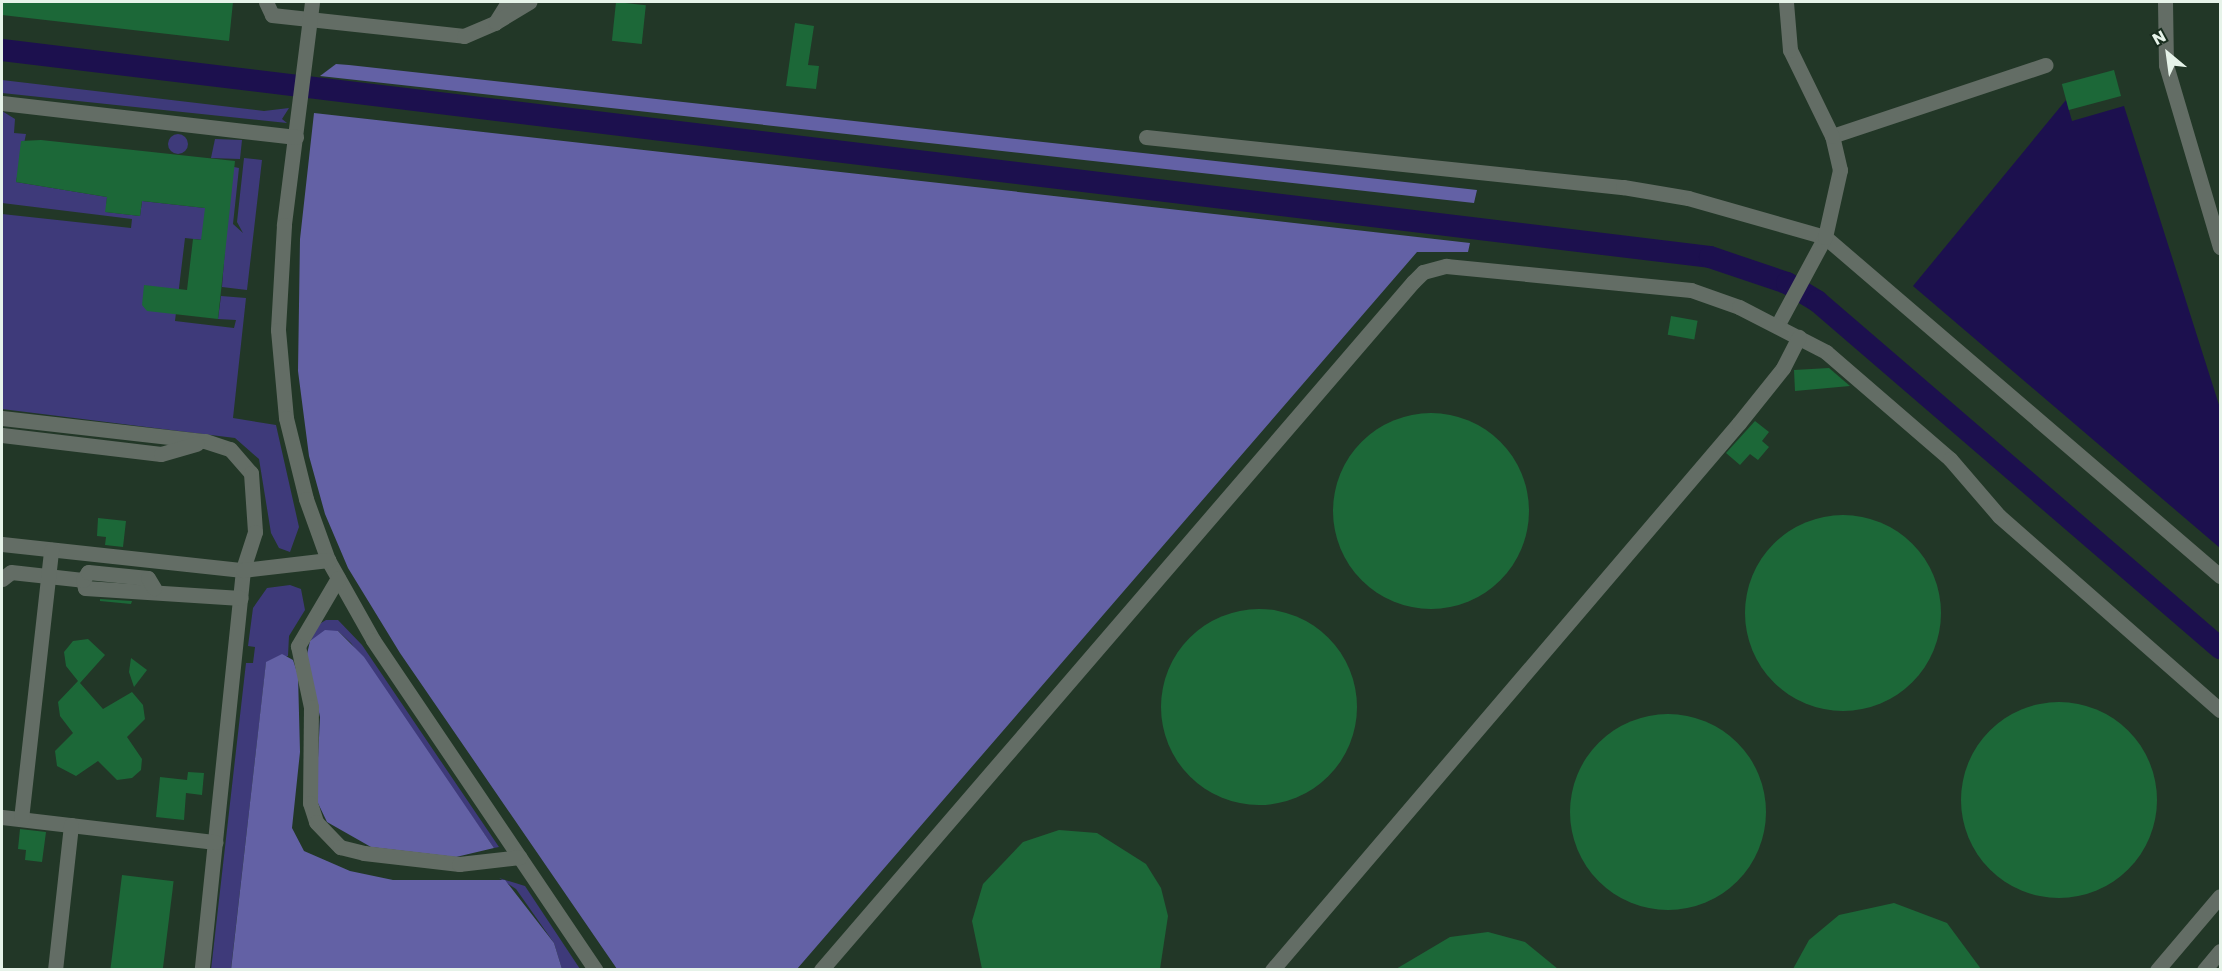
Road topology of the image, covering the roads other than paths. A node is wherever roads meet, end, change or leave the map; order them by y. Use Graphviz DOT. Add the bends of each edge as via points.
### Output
graph roads {
  1 [pos="266,2"];
  2 [pos="312,2"];
  3 [pos="508,2"];
  4 [pos="529,2"];
  5 [pos="1786,2"];
  6 [pos="2166,2"];
  7 [pos="310,19"];
  8 [pos="495,23"];
  9 [pos="2046,65"];
  10 [pos="2,103"];
  11 [pos="1832,136"];
  12 [pos="296,137"];
  13 [pos="1146,137"];
  14 [pos="1825,237"];
  15 [pos="2220,248"];
  16 [pos="1782,320"];
  17 [pos="1799,337"];
  18 [pos="2,418"];
  19 [pos="2,435"];
  20 [pos="205,441"];
  21 [pos="2,544"];
  22 [pos="51,550"];
  23 [pos="328,560"];
  24 [pos="243,570"];
  25 [pos="4,571"];
  26 [pos="48,576"];
  27 [pos="2220,576"];
  28 [pos="338,578"];
  29 [pos="241,597"];
  30 [pos="2220,710"];
  31 [pos="2,817"];
  32 [pos="21,819"];
  33 [pos="71,825"];
  34 [pos="216,842"];
  35 [pos="520,857"];
  36 [pos="2220,896"];
  37 [pos="2220,951"];
  38 [pos="55,969"];
  39 [pos="202,969"];
  40 [pos="596,969"];
  41 [pos="822,969"];
  42 [pos="1272,969"];
  43 [pos="2157,969"];
  44 [pos="2204,969"];
  1 -- 7 [label="lane" via="272,15"];
  2 -- 7 [label="lane"];
  3 -- 8 [label="lane"];
  4 -- 8 [label="lane"];
  5 -- 11 [label="lane" via="1790,50"];
  6 -- 15 [label="lane" via="2169,76"];
  7 -- 8 [label="lane" via="464,36"];
  7 -- 12 [label="lane"];
  9 -- 11 [label="lane"];
  10 -- 12 [label="lane"];
  11 -- 14 [label="lane" via="1839,190"];
  12 -- 23 [label="lane" via="279,283 279,380 306,499"];
  13 -- 14 [label="lane" via="1623,187 1688,198"];
  14 -- 16 [label="lane"];
  14 -- 27 [label="lane"];
  16 -- 17 [label="lane"];
  16 -- 41 [label="lane" via="1668,286 1473,265 1423,272"];
  17 -- 30 [label="lane" via="1852,371 1950,459 1999,516"];
  17 -- 42 [label="lane" via="1783,368 1739,423"];
  18 -- 20 [label="lane"];
  19 -- 20 [label="lane" via="161,454"];
  20 -- 24 [label="lane" via="230,449 251,473 255,532"];
  21 -- 22 [label="lane"];
  22 -- 24 [label="lane"];
  22 -- 26 [label="lane"];
  23 -- 24 [label="lane"];
  23 -- 28 [label="lane"];
  24 -- 29 [label="lane"];
  25 -- 26 [label="lane"];
  26 -- 29 [label="lane" via="82,580 85,588 147,595 154,588"];
  26 -- 32 [label="lane"];
  28 -- 35 [label="lane" via="403,686"];
  28 -- 35 [label="lane" via="298,646 311,707 310,803 316,822 340,847 364,853 459,864"];
  29 -- 34 [label="lane"];
  31 -- 32 [label="lane"];
  32 -- 33 [label="lane"];
  33 -- 34 [label="lane"];
  33 -- 38 [label="lane"];
  34 -- 39 [label="lane"];
  35 -- 40 [label="lane"];
  36 -- 43 [label="lane"];
  37 -- 44 [label="lane"];
}
